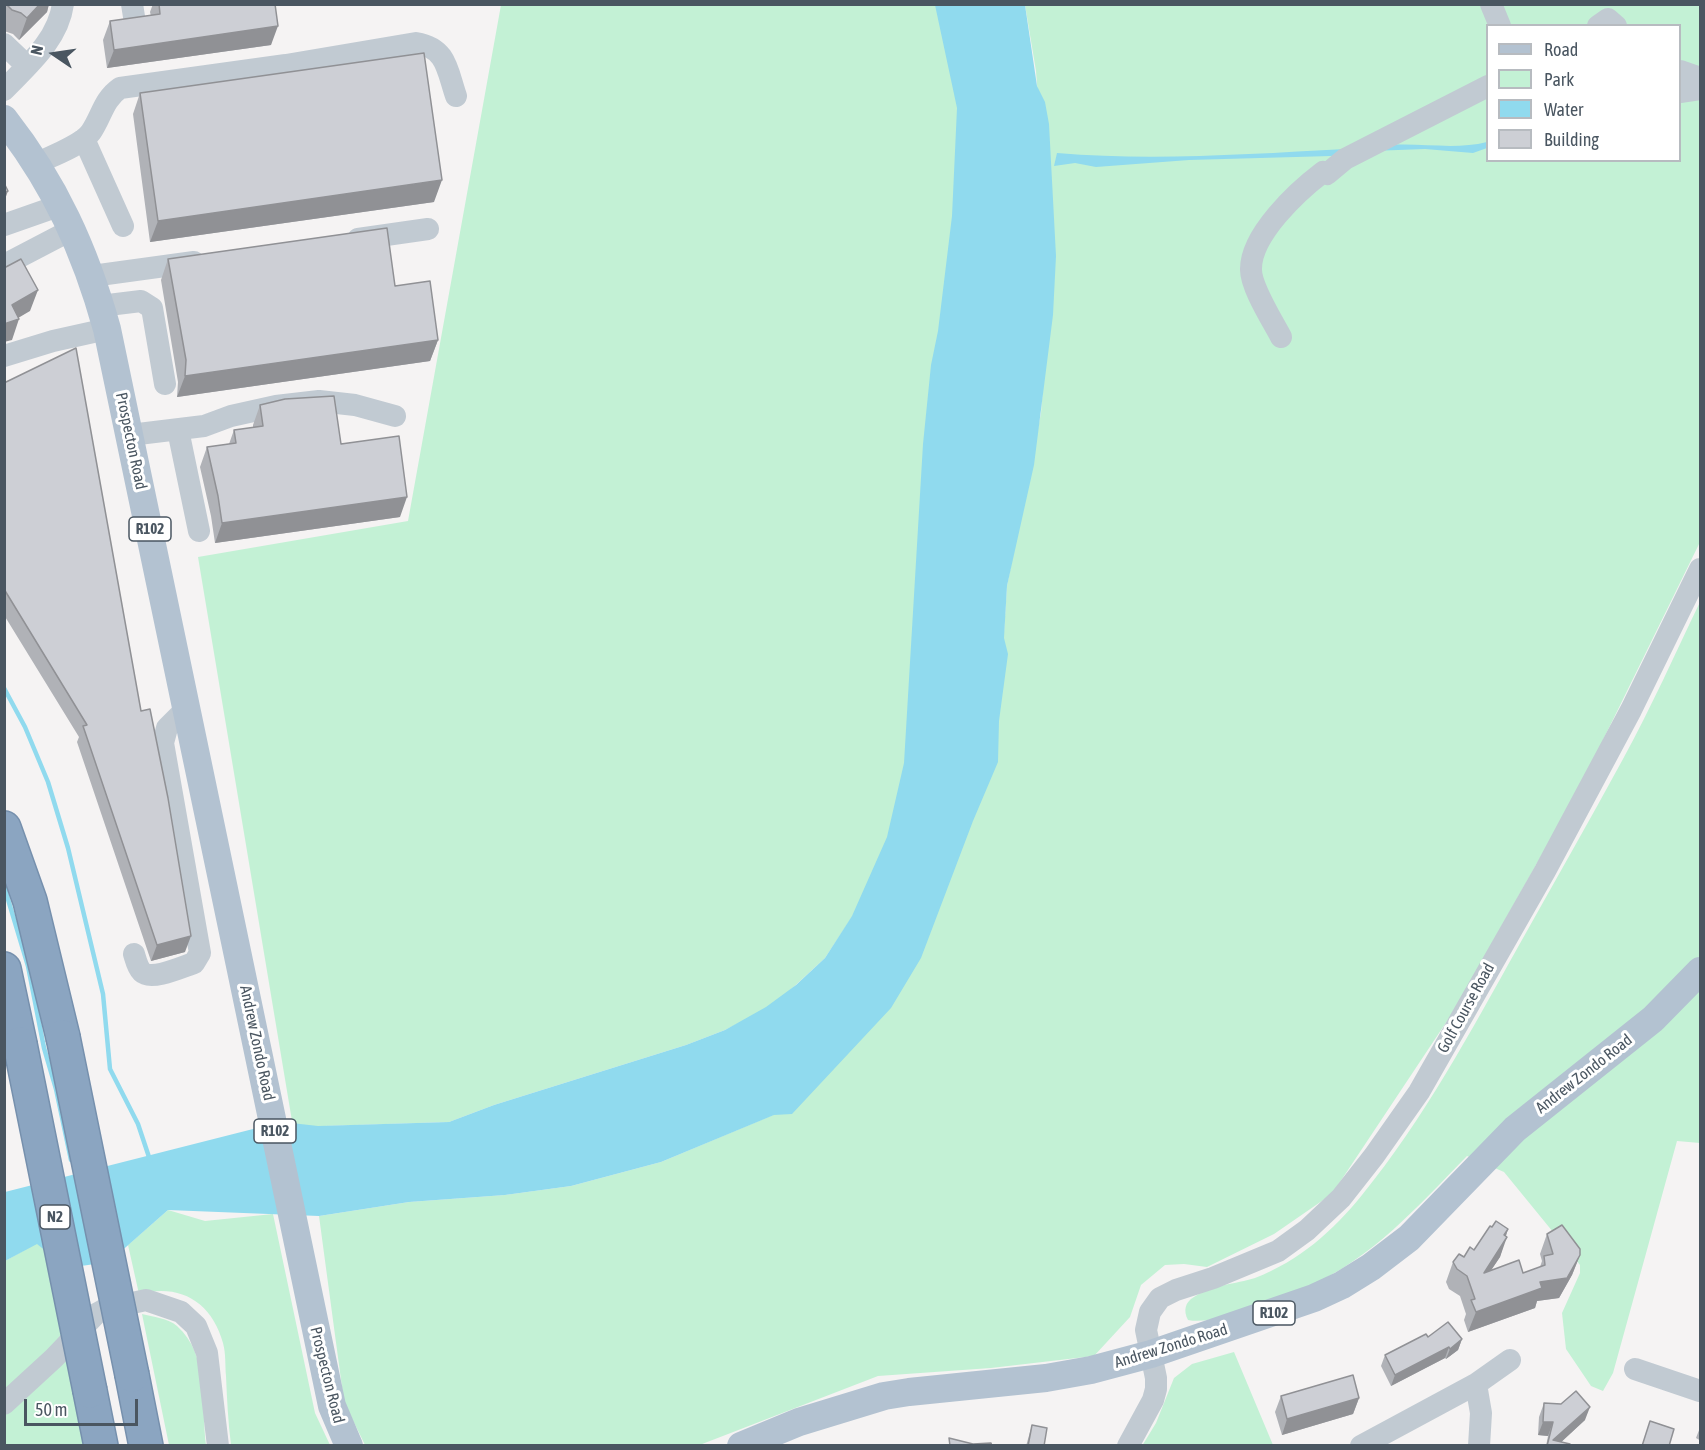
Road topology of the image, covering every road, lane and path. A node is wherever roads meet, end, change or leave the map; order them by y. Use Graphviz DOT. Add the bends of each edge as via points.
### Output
graph roads {
  1 [pos="63,4"];
  2 [pos="1491,4"];
  3 [pos="1499,24"];
  4 [pos="4,44"];
  5 [pos="27,66"];
  6 [pos="1681,71"];
  7 [pos="1701,78"];
  8 [pos="1486,87"];
  9 [pos="1701,89"];
  10 [pos="4,90"];
  11 [pos="1681,92"];
  12 [pos="456,96"];
  13 [pos="4,119"];
  14 [pos="84,139"];
  15 [pos="37,163"];
  16 [pos="67,217"];
  17 [pos="4,225"];
  18 [pos="123,226"];
  19 [pos="428,230"];
  20 [pos="335,242"];
  21 [pos="219,259"];
  22 [pos="4,264"];
  23 [pos="92,276"];
  24 [pos="103,317"];
  25 [pos="1281,337"];
  26 [pos="4,356"];
  27 [pos="165,384"];
  28 [pos="395,416"];
  29 [pos="178,430"];
  30 [pos="130,435"];
  31 [pos="199,531"];
  32 [pos="1701,569"];
  33 [pos="187,708"];
  34 [pos="4,828"];
  35 [pos="134,954"];
  36 [pos="240,959"];
  37 [pos="4,969"];
  38 [pos="1701,971"];
  39 [pos="310,1304"];
  40 [pos="1151,1354"];
  41 [pos="1509,1360"];
  42 [pos="1635,1369"];
  43 [pos="1476,1384"];
  44 [pos="1701,1391"];
  45 [pos="4,1404"];
  46 [pos="101,1446"];
  47 [pos="146,1446"];
  48 [pos="218,1446"];
  49 [pos="349,1446"];
  50 [pos="741,1446"];
  51 [pos="1128,1446"];
  52 [pos="1361,1446"];
  53 [pos="1479,1446"];
  1 -- 5 [label="street" via="55,30"];
  2 -- 3 [label="street"];
  4 -- 5 [label="street"];
  5 -- 10 [label="street"];
  6 -- 7 [label="street"];
  8 -- 25 [label="street" via="1345,159 1327,174 1323,172 1306,184 1271,224 1255,252 1251,270 1257,292"];
  9 -- 11 [label="street"];
  12 -- 14 [label="street" via="442,55 427,44 416,43 120,88 104,103"];
  13 -- 15 [label="main road, Prospecton Road / R102"];
  14 -- 15 [label="street"];
  14 -- 18 [label="street"];
  15 -- 16 [label="main road, Prospecton Road / R102"];
  16 -- 17 [label="street"];
  16 -- 22 [label="street"];
  16 -- 23 [label="main road, Prospecton Road / R102"];
  19 -- 20 [label="street"];
  21 -- 23 [label="street"];
  23 -- 24 [label="main road, Prospecton Road / R102"];
  24 -- 26 [label="street" via="53,340"];
  24 -- 27 [label="street" via="141,301 152,308"];
  24 -- 30 [label="main road, Prospecton Road / R102"];
  28 -- 29 [label="street" via="355,405 319,401 276,406"];
  29 -- 30 [label="street"];
  29 -- 31 [label="street"];
  30 -- 33 [label="main road, Prospecton Road / R102"];
  32 -- 40 [label="street, Golf Course Road" via="1545,871 1419,1092 1341,1198 1307,1230 1278,1251 1248,1265 1160,1298 1150,1312 1146,1330"];
  33 -- 35 [label="street" via="167,728 163,743 200,953 194,963 155,975 141,972"];
  33 -- 36 [label="main road, Prospecton Road / R102"];
  34 -- 47 [label="highway, bridge" via="30,901 63,1037"];
  36 -- 39 [label="main road, Andrew Zondo Road / R102"];
  37 -- 46 [label="highway, N2, bridge"];
  38 -- 40 [label="main road, Andrew Zondo Road / R102" via="1653,1019 1515,1129 1409,1238 1371,1267 1314,1298"];
  39 -- 49 [label="main road, Prospecton Road / R102" via="332,1406"];
  40 -- 50 [label="main road, Andrew Zondo Road / R102" via="1046,1378 884,1396 800,1422"];
  40 -- 51 [label="street, Golf Course Road" via="1156,1378 1153,1400"];
  41 -- 43 [label="street"];
  42 -- 44 [label="street"];
  43 -- 52 [label="street"];
  43 -- 53 [label="street" via="1481,1413"];
  45 -- 48 [label="street" via="96,1314 146,1300 181,1312 196,1326 207,1353"];
}
